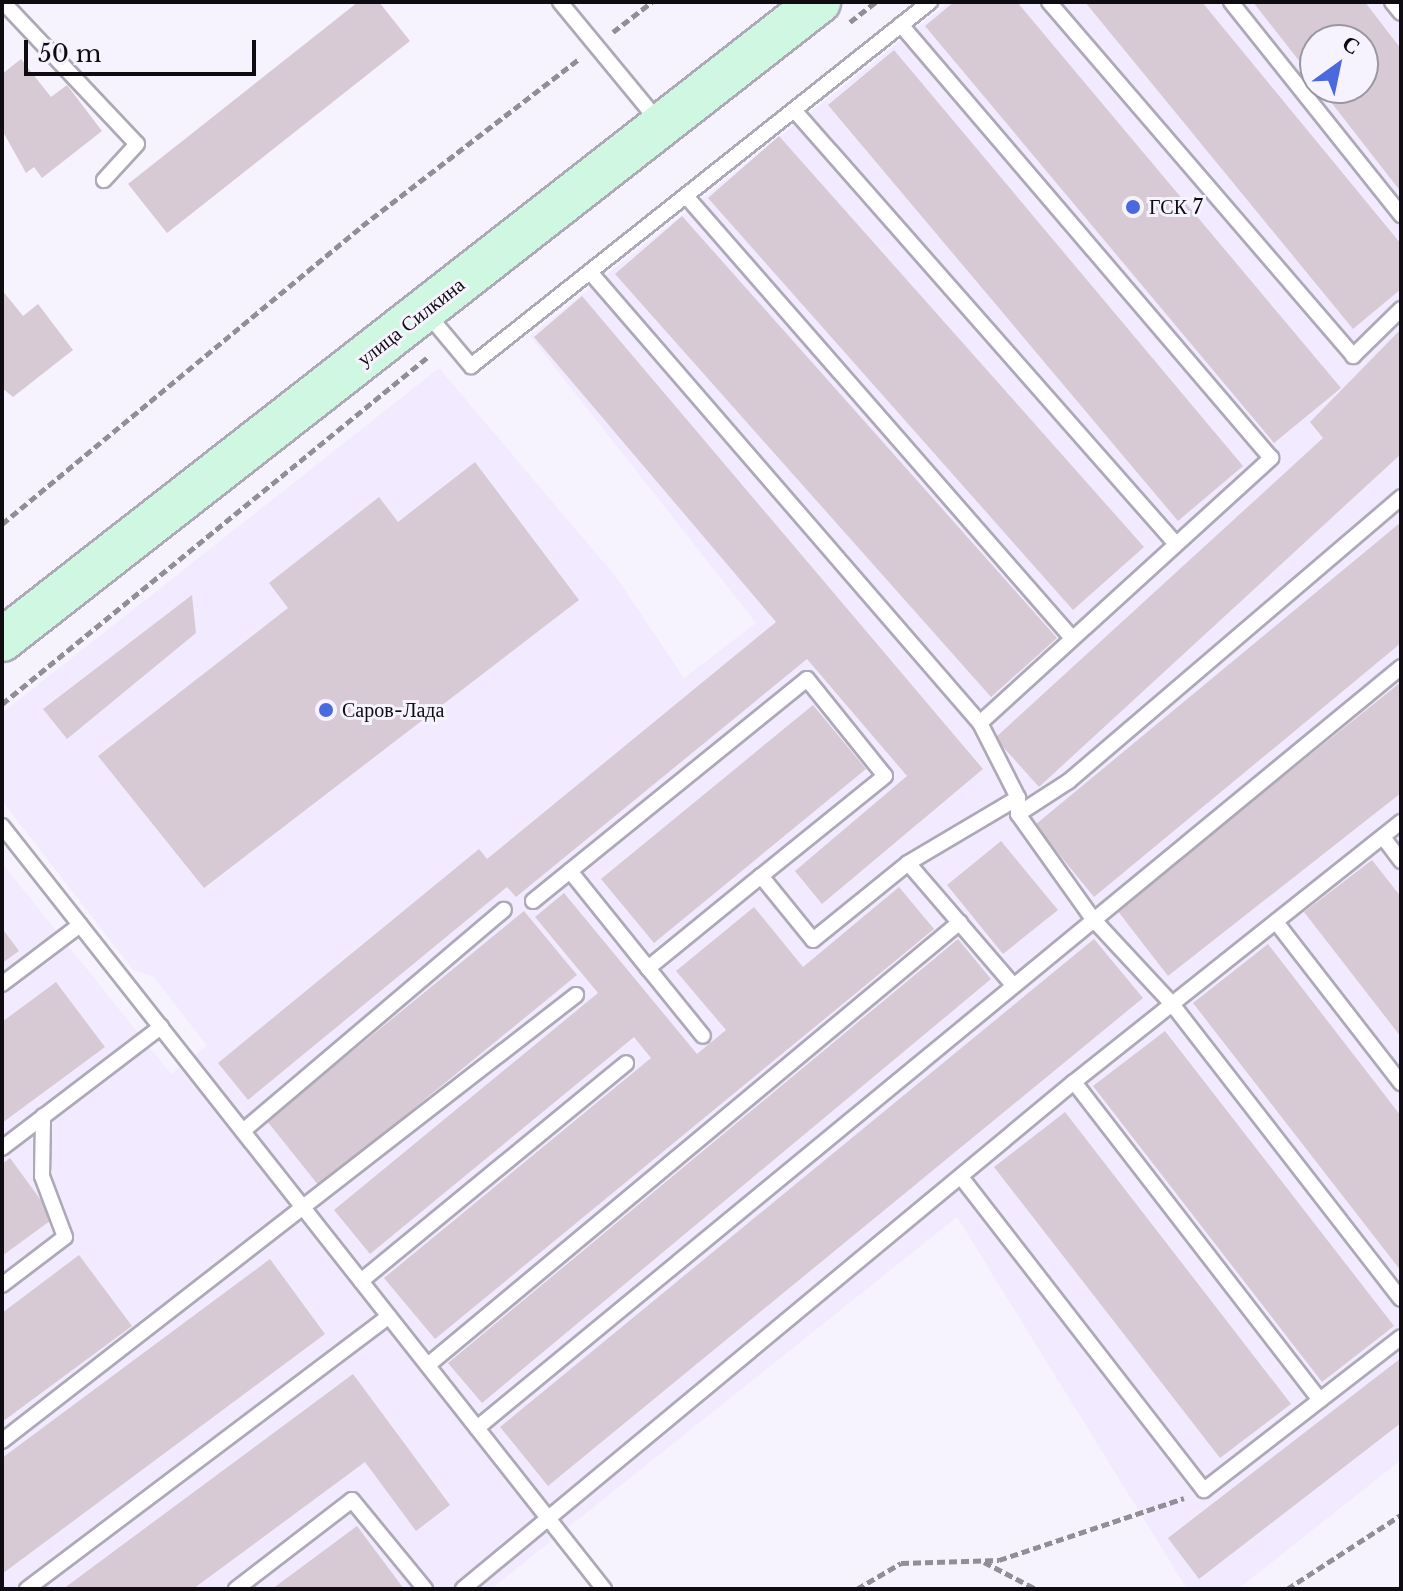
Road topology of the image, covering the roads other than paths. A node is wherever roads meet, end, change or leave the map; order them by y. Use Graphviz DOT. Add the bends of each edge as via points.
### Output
graph roads {
  1 [pos="3,2"];
  2 [pos="560,2"];
  3 [pos="819,2"];
  4 [pos="930,2"];
  5 [pos="1049,2"];
  6 [pos="1231,2"];
  7 [pos="1392,2"];
  8 [pos="1401,13"];
  9 [pos="901,25"];
  10 [pos="794,110"];
  11 [pos="663,126"];
  12 [pos="104,180"];
  13 [pos="686,196"];
  14 [pos="1401,215"];
  15 [pos="590,272"];
  16 [pos="1401,309"];
  17 [pos="425,311"];
  18 [pos="1401,497"];
  19 [pos="1176,544"];
  20 [pos="1072,638"];
  21 [pos="2,640"];
  22 [pos="1401,667"];
  23 [pos="980,723"];
  24 [pos="1018,798"];
  25 [pos="1018,814"];
  26 [pos="1401,822"];
  27 [pos="3,831"];
  28 [pos="1383,837"];
  29 [pos="1401,861"];
  30 [pos="908,863"];
  31 [pos="570,871"];
  32 [pos="761,876"];
  33 [pos="533,901"];
  34 [pos="504,910"];
  35 [pos="1093,919"];
  36 [pos="960,922"];
  37 [pos="1276,922"];
  38 [pos="80,925"];
  39 [pos="648,968"];
  40 [pos="2,984"];
  41 [pos="1013,985"];
  42 [pos="576,995"];
  43 [pos="1172,1004"];
  44 [pos="161,1027"];
  45 [pos="703,1036"];
  46 [pos="626,1063"];
  47 [pos="1074,1082"];
  48 [pos="1401,1083"];
  49 [pos="43,1116"];
  50 [pos="243,1131"];
  51 [pos="2,1148"];
  52 [pos="961,1177"];
  53 [pos="305,1210"];
  54 [pos="361,1281"];
  55 [pos="2,1285"];
  56 [pos="1401,1299"];
  57 [pos="389,1316"];
  58 [pos="1401,1337"];
  59 [pos="428,1365"];
  60 [pos="1320,1400"];
  61 [pos="477,1428"];
  62 [pos="2,1441"];
  63 [pos="550,1520"];
  64 [pos="27,1589"];
  65 [pos="236,1589"];
  66 [pos="425,1589"];
  67 [pos="463,1589"];
  68 [pos="604,1589"];
  1 -- 12 [label="lane" via="137,144"];
  2 -- 11 [label="lane"];
  3 -- 11 [label="main road, улица Силкина"];
  4 -- 9 [label="lane"];
  5 -- 16 [label="lane" via="1353,356"];
  6 -- 14 [label="lane"];
  7 -- 8 [label="lane"];
  9 -- 10 [label="lane"];
  9 -- 19 [label="lane" via="1271,458"];
  10 -- 13 [label="lane"];
  10 -- 19 [label="lane"];
  11 -- 17 [label="main road, улица Силкина"];
  13 -- 15 [label="lane"];
  13 -- 20 [label="lane"];
  15 -- 17 [label="lane" via="471,366"];
  15 -- 23 [label="lane"];
  17 -- 21 [label="main road, улица Силкина"];
  18 -- 25 [label="lane" via="1069,781"];
  19 -- 20 [label="lane"];
  20 -- 23 [label="lane"];
  22 -- 35 [label="lane"];
  23 -- 24 [label="lane"];
  24 -- 25 [label="lane"];
  24 -- 30 [label="lane"];
  25 -- 35 [label="lane"];
  26 -- 28 [label="lane"];
  27 -- 38 [label="lane"];
  28 -- 29 [label="lane"];
  28 -- 37 [label="lane"];
  30 -- 32 [label="lane" via="813,940"];
  30 -- 36 [label="lane"];
  31 -- 32 [label="lane" via="807,679 885,776"];
  31 -- 33 [label="lane"];
  31 -- 39 [label="lane"];
  32 -- 39 [label="lane"];
  34 -- 50 [label="lane"];
  35 -- 41 [label="lane"];
  35 -- 43 [label="lane"];
  36 -- 41 [label="lane"];
  36 -- 59 [label="lane"];
  37 -- 43 [label="lane"];
  37 -- 48 [label="lane"];
  38 -- 40 [label="lane"];
  38 -- 44 [label="lane"];
  39 -- 45 [label="lane"];
  41 -- 61 [label="lane"];
  42 -- 53 [label="lane"];
  43 -- 47 [label="lane"];
  43 -- 56 [label="lane"];
  44 -- 49 [label="lane"];
  44 -- 50 [label="lane"];
  46 -- 54 [label="lane"];
  47 -- 52 [label="lane"];
  47 -- 60 [label="lane"];
  49 -- 51 [label="lane"];
  49 -- 55 [label="lane" via="42,1176 65,1237"];
  50 -- 53 [label="lane"];
  52 -- 60 [label="lane" via="1204,1490"];
  52 -- 63 [label="lane"];
  53 -- 54 [label="lane"];
  53 -- 62 [label="lane"];
  54 -- 57 [label="lane"];
  57 -- 59 [label="lane"];
  57 -- 64 [label="lane"];
  58 -- 60 [label="lane"];
  59 -- 61 [label="lane"];
  61 -- 63 [label="lane"];
  63 -- 67 [label="lane"];
  63 -- 68 [label="lane"];
  65 -- 66 [label="lane" via="352,1500"];
}
